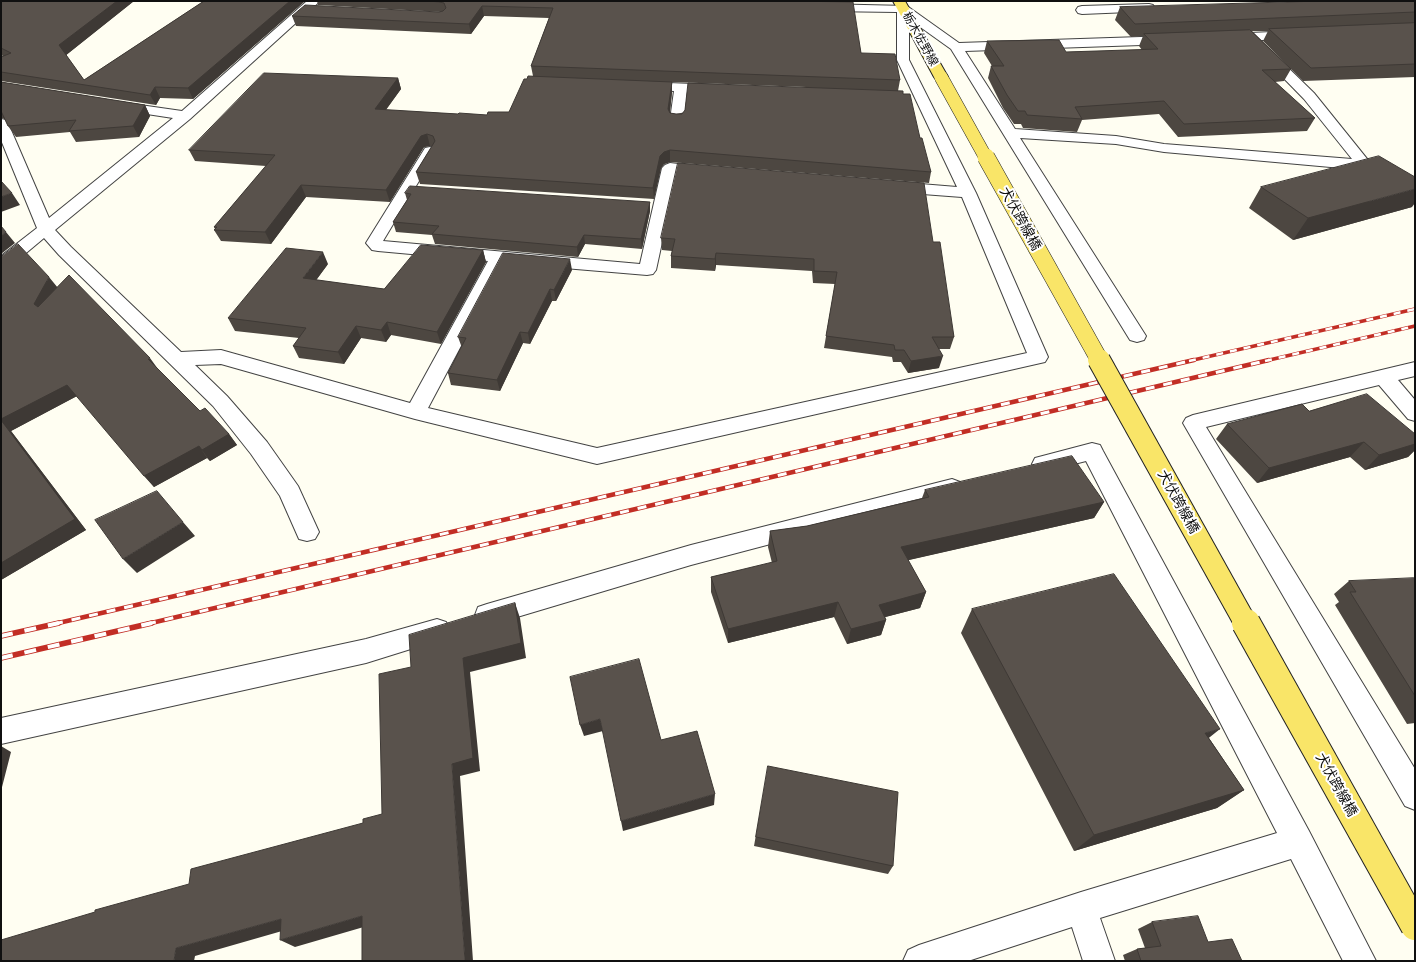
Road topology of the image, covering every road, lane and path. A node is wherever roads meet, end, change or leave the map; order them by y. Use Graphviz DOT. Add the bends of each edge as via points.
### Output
graph roads {
  1 [pos="1073,1"];
  2 [pos="901,5"];
  3 [pos="314,7"];
  4 [pos="810,7"];
  5 [pos="1161,8"];
  6 [pos="1082,10"];
  7 [pos="1092,21"];
  8 [pos="1101,32"];
  9 [pos="1304,34"];
  10 [pos="1248,37"];
  11 [pos="1218,38"];
  12 [pos="1180,40"];
  13 [pos="1111,43"];
  14 [pos="956,47"];
  15 [pos="941,77"];
  16 [pos="627,85"];
  17 [pos="681,88"];
  18 [pos="728,90"];
  19 [pos="906,97"];
  20 [pos="921,97"];
  21 [pos="105,104"];
  22 [pos="185,116"];
  23 [pos="677,120"];
  24 [pos="1,123"];
  25 [pos="1009,132"];
  26 [pos="430,151"];
  27 [pos="725,173"];
  28 [pos="882,186"];
  29 [pos="968,193"];
  30 [pos="46,230"];
  31 [pos="499,257"];
  32 [pos="1,265"];
  33 [pos="1137,336"];
  34 [pos="179,360"];
  35 [pos="1415,369"];
  36 [pos="1384,377"];
  37 [pos="415,412"];
  38 [pos="1415,414"];
  39 [pos="1023,469"];
  40 [pos="969,483"];
  41 [pos="307,532"];
  42 [pos="1,731"];
  43 [pos="1415,796"];
  44 [pos="1298,842"];
  45 [pos="1081,908"];
  46 [pos="1415,926"];
  47 [pos="919,961"];
  48 [pos="1100,961"];
  49 [pos="1360,961"];
  1 -- 6 [label="street"];
  2 -- 4 [label="street"];
  2 -- 14 [label="street"];
  2 -- 15 [label="main road, 栃木佐野線"];
  2 -- 20 [label="street" via="903,60"];
  3 -- 22 [label="street"];
  5 -- 6 [label="street"];
  6 -- 7 [label="street"];
  8 -- 13 [label="street"];
  9 -- 10 [label="street"];
  10 -- 11 [label="street"];
  10 -- 25 [label="street" via="1308,96 1364,165"];
  12 -- 13 [label="street"];
  13 -- 14 [label="street"];
  14 -- 25 [label="street"];
  15 -- 46 [label="main road, 犬伏跨線橋, bridge"];
  16 -- 17 [label="street"];
  17 -- 18 [label="street"];
  17 -- 23 [label="street"];
  19 -- 20 [label="street"];
  20 -- 29 [label="street"];
  21 -- 22 [label="street"];
  22 -- 30 [label="street"];
  24 -- 30 [label="street"];
  25 -- 33 [label="street"];
  26 -- 31 [label="street" via="416,189 374,243 378,246"];
  27 -- 31 [label="street" via="670,168 654,205 647,270"];
  28 -- 29 [label="street"];
  29 -- 37 [label="street" via="1038,357 597,456"];
  30 -- 32 [label="street"];
  30 -- 34 [label="street"];
  31 -- 37 [label="street"];
  34 -- 37 [label="street" via="221,357"];
  34 -- 41 [label="street" via="220,401 259,448 290,492"];
  35 -- 36 [label="street"];
  36 -- 38 [label="street"];
  36 -- 43 [label="street" via="1193,424"];
  39 -- 44 [label="street" via="1092,451"];
  40 -- 42 [label="street" via="691,555 366,651"];
  44 -- 45 [label="street"];
  44 -- 49 [label="street"];
  45 -- 47 [label="street"];
  45 -- 48 [label="street"];
}
